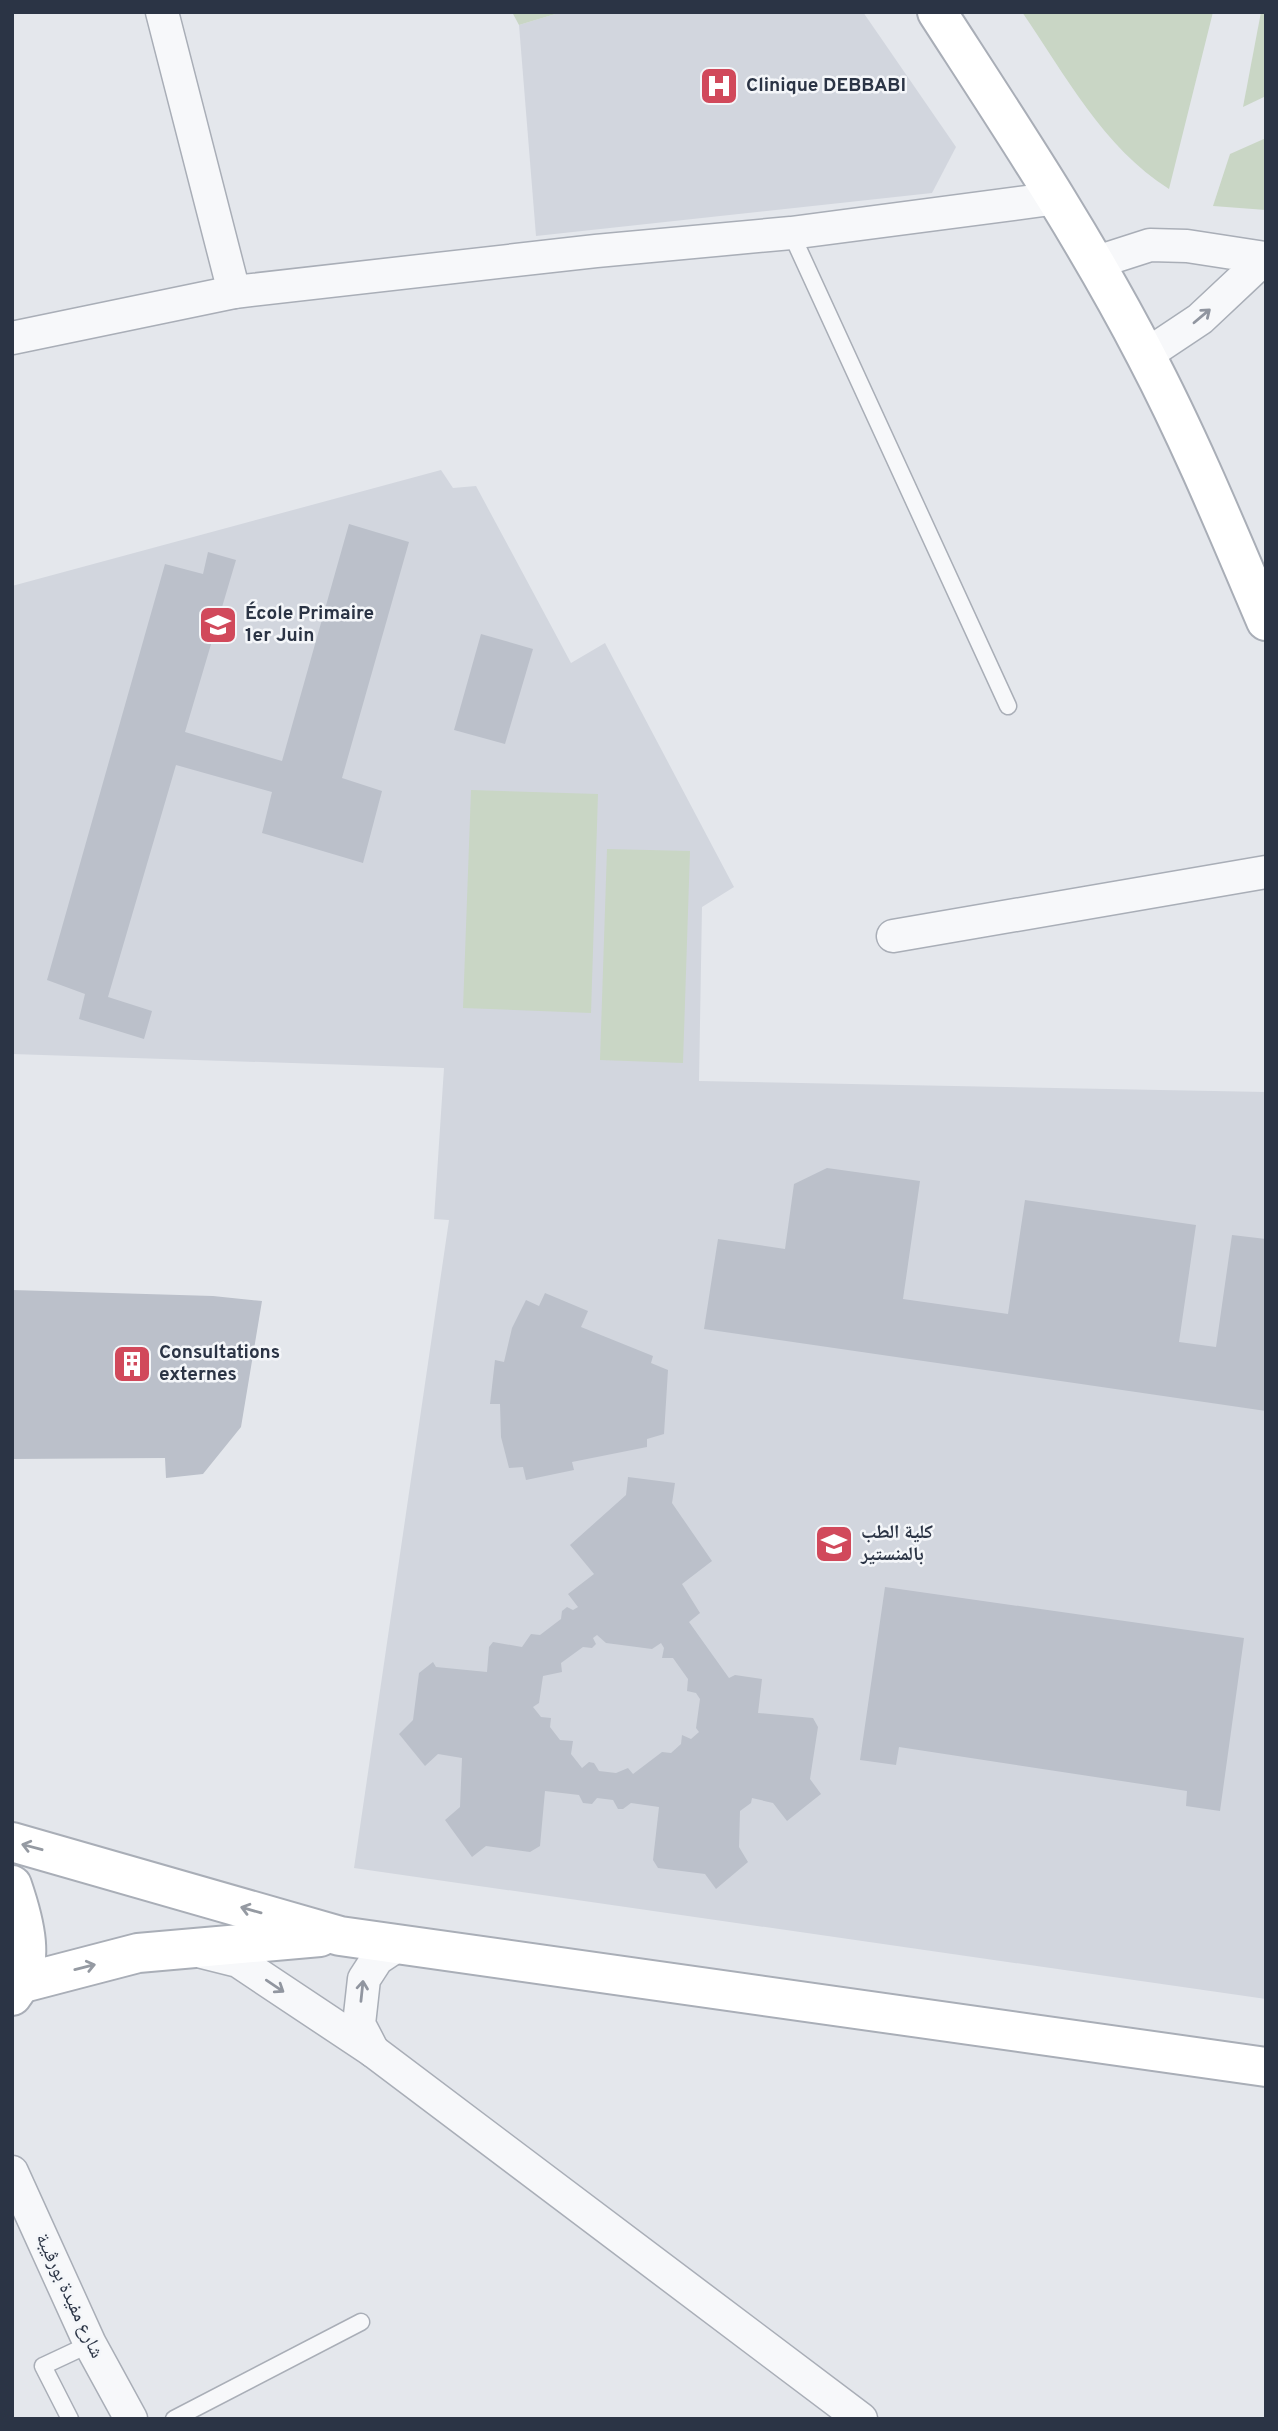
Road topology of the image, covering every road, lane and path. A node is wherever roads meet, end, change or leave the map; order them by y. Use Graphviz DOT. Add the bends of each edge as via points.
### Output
graph roads {
  1 [pos="162,12"];
  2 [pos="937,12"];
  3 [pos="1058,198"];
  4 [pos="791,233"];
  5 [pos="1265,257"];
  6 [pos="1094,264"];
  7 [pos="234,292"];
  8 [pos="12,338"];
  9 [pos="1146,355"];
  10 [pos="1266,621"];
  11 [pos="1008,706"];
  12 [pos="1266,872"];
  13 [pos="893,936"];
  14 [pos="12,1842"];
  15 [pos="12,1885"];
  16 [pos="340,1936"];
  17 [pos="401,1943"];
  18 [pos="192,1949"];
  19 [pos="15,1990"];
  20 [pos="373,2051"];
  21 [pos="1266,2067"];
  22 [pos="12,2172"];
  23 [pos="360,2322"];
  24 [pos="90,2344"];
  25 [pos="70,2419"];
  26 [pos="131,2419"];
  27 [pos="174,2419"];
  28 [pos="861,2419"];
  1 -- 7 [label="street"];
  2 -- 3 [label="main road"];
  3 -- 4 [label="street"];
  3 -- 6 [label="main road"];
  4 -- 7 [label="street"];
  4 -- 11 [label="lane"];
  5 -- 6 [label="street" via="1150,245"];
  9 -- 5 [label="street, one-way" via="1200,319"];
  6 -- 9 [label="main road"];
  7 -- 8 [label="street"];
  9 -- 10 [label="main road"];
  12 -- 13 [label="street"];
  16 -- 14 [label="main road, one-way"];
  15 -- 19 [label="main road" via="24,1921 24,1972"];
  16 -- 17 [label="main road"];
  16 -- 18 [label="main road"];
  20 -- 17 [label="street, one-way" via="359,2024 364,1979 377,1959"];
  17 -- 21 [label="main road"];
  19 -- 18 [label="main road, one-way" via="138,1954"];
  18 -- 20 [label="street, one-way" via="237,1961"];
  20 -- 28 [label="street"];
  22 -- 24 [label="street, شارع مفيدة بورڨيبة"];
  23 -- 27 [label="lane"];
  24 -- 25 [label="lane" via="43,2366"];
  24 -- 26 [label="street, شارع مفيدة بورڨيبة"];
}
